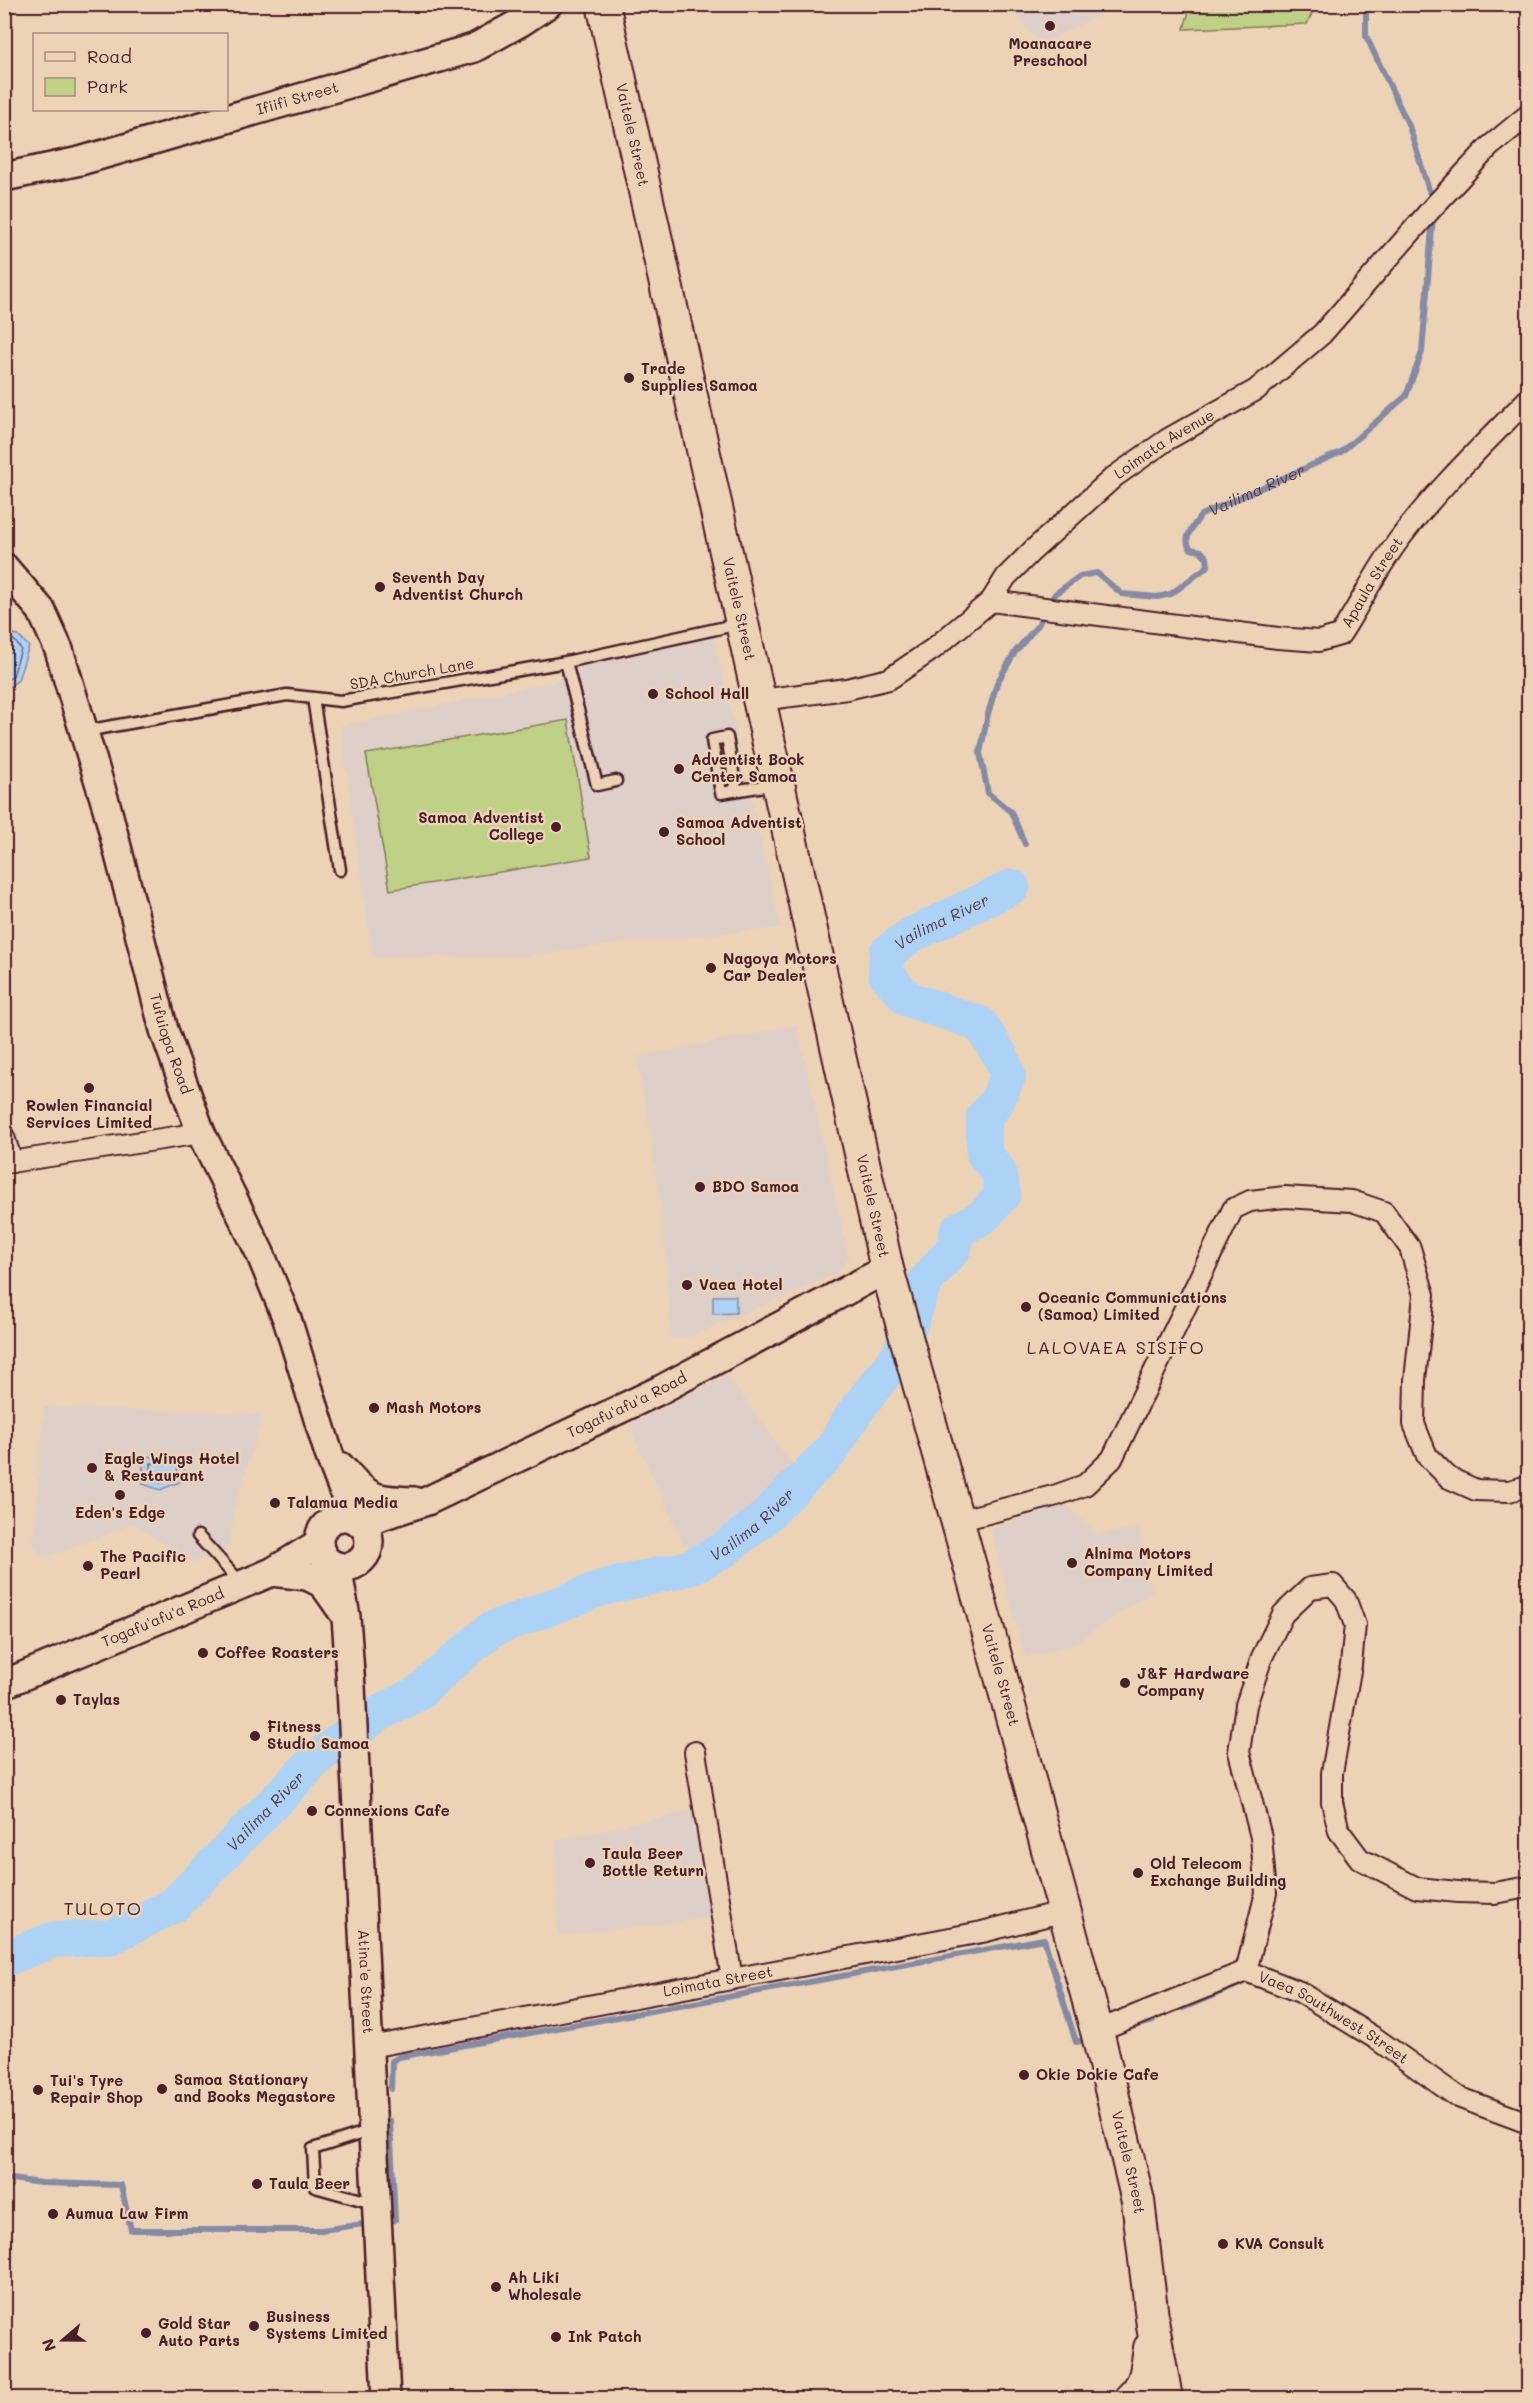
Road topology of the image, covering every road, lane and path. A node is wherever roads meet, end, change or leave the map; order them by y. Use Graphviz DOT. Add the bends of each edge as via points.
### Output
graph roads {
  1 [pos="548,4"];
  2 [pos="603,4"];
  3 [pos="1528,115"];
  4 [pos="4,177"];
  5 [pos="1528,399"];
  6 [pos="4,567"];
  7 [pos="991,601"];
  8 [pos="742,624"];
  9 [pos="567,662"];
  10 [pos="313,698"];
  11 [pos="760,700"];
  12 [pos="85,731"];
  13 [pos="616,781"];
  14 [pos="778,783"];
  15 [pos="736,790"];
  16 [pos="340,870"];
  17 [pos="201,1133"];
  18 [pos="4,1137"];
  19 [pos="8,1162"];
  20 [pos="889,1276"];
  21 [pos="329,1454"];
  22 [pos="1528,1486"];
  23 [pos="427,1501"];
  24 [pos="957,1521"];
  25 [pos="198,1536"];
  26 [pos="345,1543"];
  27 [pos="272,1572"];
  28 [pos="242,1584"];
  29 [pos="346,1617"];
  30 [pos="4,1684"];
  31 [pos="695,1752"];
  32 [pos="1528,1887"];
  33 [pos="1065,1911"];
  34 [pos="1246,1971"];
  35 [pos="732,1979"];
  36 [pos="1097,2031"];
  37 [pos="370,2047"];
  38 [pos="1528,2123"];
  39 [pos="373,2129"];
  40 [pos="377,2216"];
  41 [pos="1153,2326"];
  42 [pos="386,2398"];
  43 [pos="1131,2398"];
  44 [pos="1166,2398"];
  1 -- 4 [label="main road, Ifiifi Street" via="474,48 80,161"];
  2 -- 8 [label="main road, Vaitele Street"];
  3 -- 7 [label="street, Loimata Avenue" via="1489,147 1322,334 1256,390 1168,439 1114,477 1006,577"];
  5 -- 7 [label="street, Apaula Street" via="1453,475 1399,540 1340,635 1319,641 1278,638"];
  6 -- 12 [label="main road, Tufuiopa Road" via="52,630"];
  7 -- 11 [label="street, Loimata Avenue" via="889,679 847,689"];
  8 -- 9 [label="lane, SDA Church Lane"];
  8 -- 11 [label="main road, Vaitele Street"];
  9 -- 10 [label="lane, SDA Church Lane" via="340,701"];
  9 -- 13 [label="lane" via="597,785"];
  10 -- 12 [label="lane, SDA Church Lane" via="287,695"];
  10 -- 16 [label="lane"];
  11 -- 14 [label="main road, Vaitele Street"];
  12 -- 17 [label="main road, Tufuiopa Road" via="164,1030"];
  14 -- 15 [label="lane"];
  14 -- 20 [label="main road, Vaitele Street"];
  15 -- 15 [label="lane" via="727,737 711,740 721,793"];
  17 -- 19 [label="street"];
  17 -- 21 [label="main road, Tufuiopa Road" via="260,1253 282,1308"];
  18 -- 19 [label="street"];
  20 -- 23 [label="main road, Togafu'afu'a Road"];
  20 -- 24 [label="main road, Vaitele Street"];
  21 -- 23 [label="main road" via="364,1492 382,1499"];
  21 -- 26 [label="main road, Tufuiopa Road"];
  22 -- 24 [label="street" via="1509,1491 1476,1490 1449,1478 1427,1456 1414,1424 1424,1295 1410,1248 1384,1212 1352,1201 1285,1197 1251,1201 1233,1209 1112,1459 1085,1485"];
  23 -- 26 [label="main road, Togafu'afu'a Road"];
  24 -- 33 [label="main road, Vaitele Street"];
  25 -- 28 [label="lane"];
  26 -- 27 [label="main road, Togafu'afu'a Road"];
  26 -- 29 [label="main road"];
  27 -- 28 [label="main road, Togafu'afu'a Road"];
  27 -- 29 [label="main road" via="307,1576 323,1584"];
  28 -- 30 [label="main road, Togafu'afu'a Road"];
  29 -- 37 [label="main road, Atina'e Street"];
  31 -- 35 [label="street"];
  32 -- 34 [label="street" via="1495,1893 1417,1888 1360,1859 1339,1831 1332,1802 1332,1773 1355,1625 1346,1600 1333,1585 1310,1588 1283,1614 1262,1657 1246,1705 1239,1752 1261,1837 1266,1893"];
  33 -- 35 [label="street, Loimata Street" via="982,1932"];
  33 -- 36 [label="main road, Vaitele Street"];
  34 -- 36 [label="street, Vaea Southwest Street"];
  34 -- 38 [label="street, Vaea Southwest Street" via="1300,1992 1375,2038 1458,2097"];
  35 -- 37 [label="street, Loimata Street"];
  36 -- 41 [label="main road, Vaitele Street" via="1138,2202"];
  37 -- 39 [label="main road, Atina'e Street"];
  39 -- 40 [label="main road, Atina'e Street"];
  39 -- 40 [label="lane" via="312,2149 315,2187"];
  40 -- 42 [label="main road, Atina'e Street"];
  41 -- 43 [label="main road" via="1146,2379"];
  41 -- 44 [label="main road, Vaitele Street"];
}
